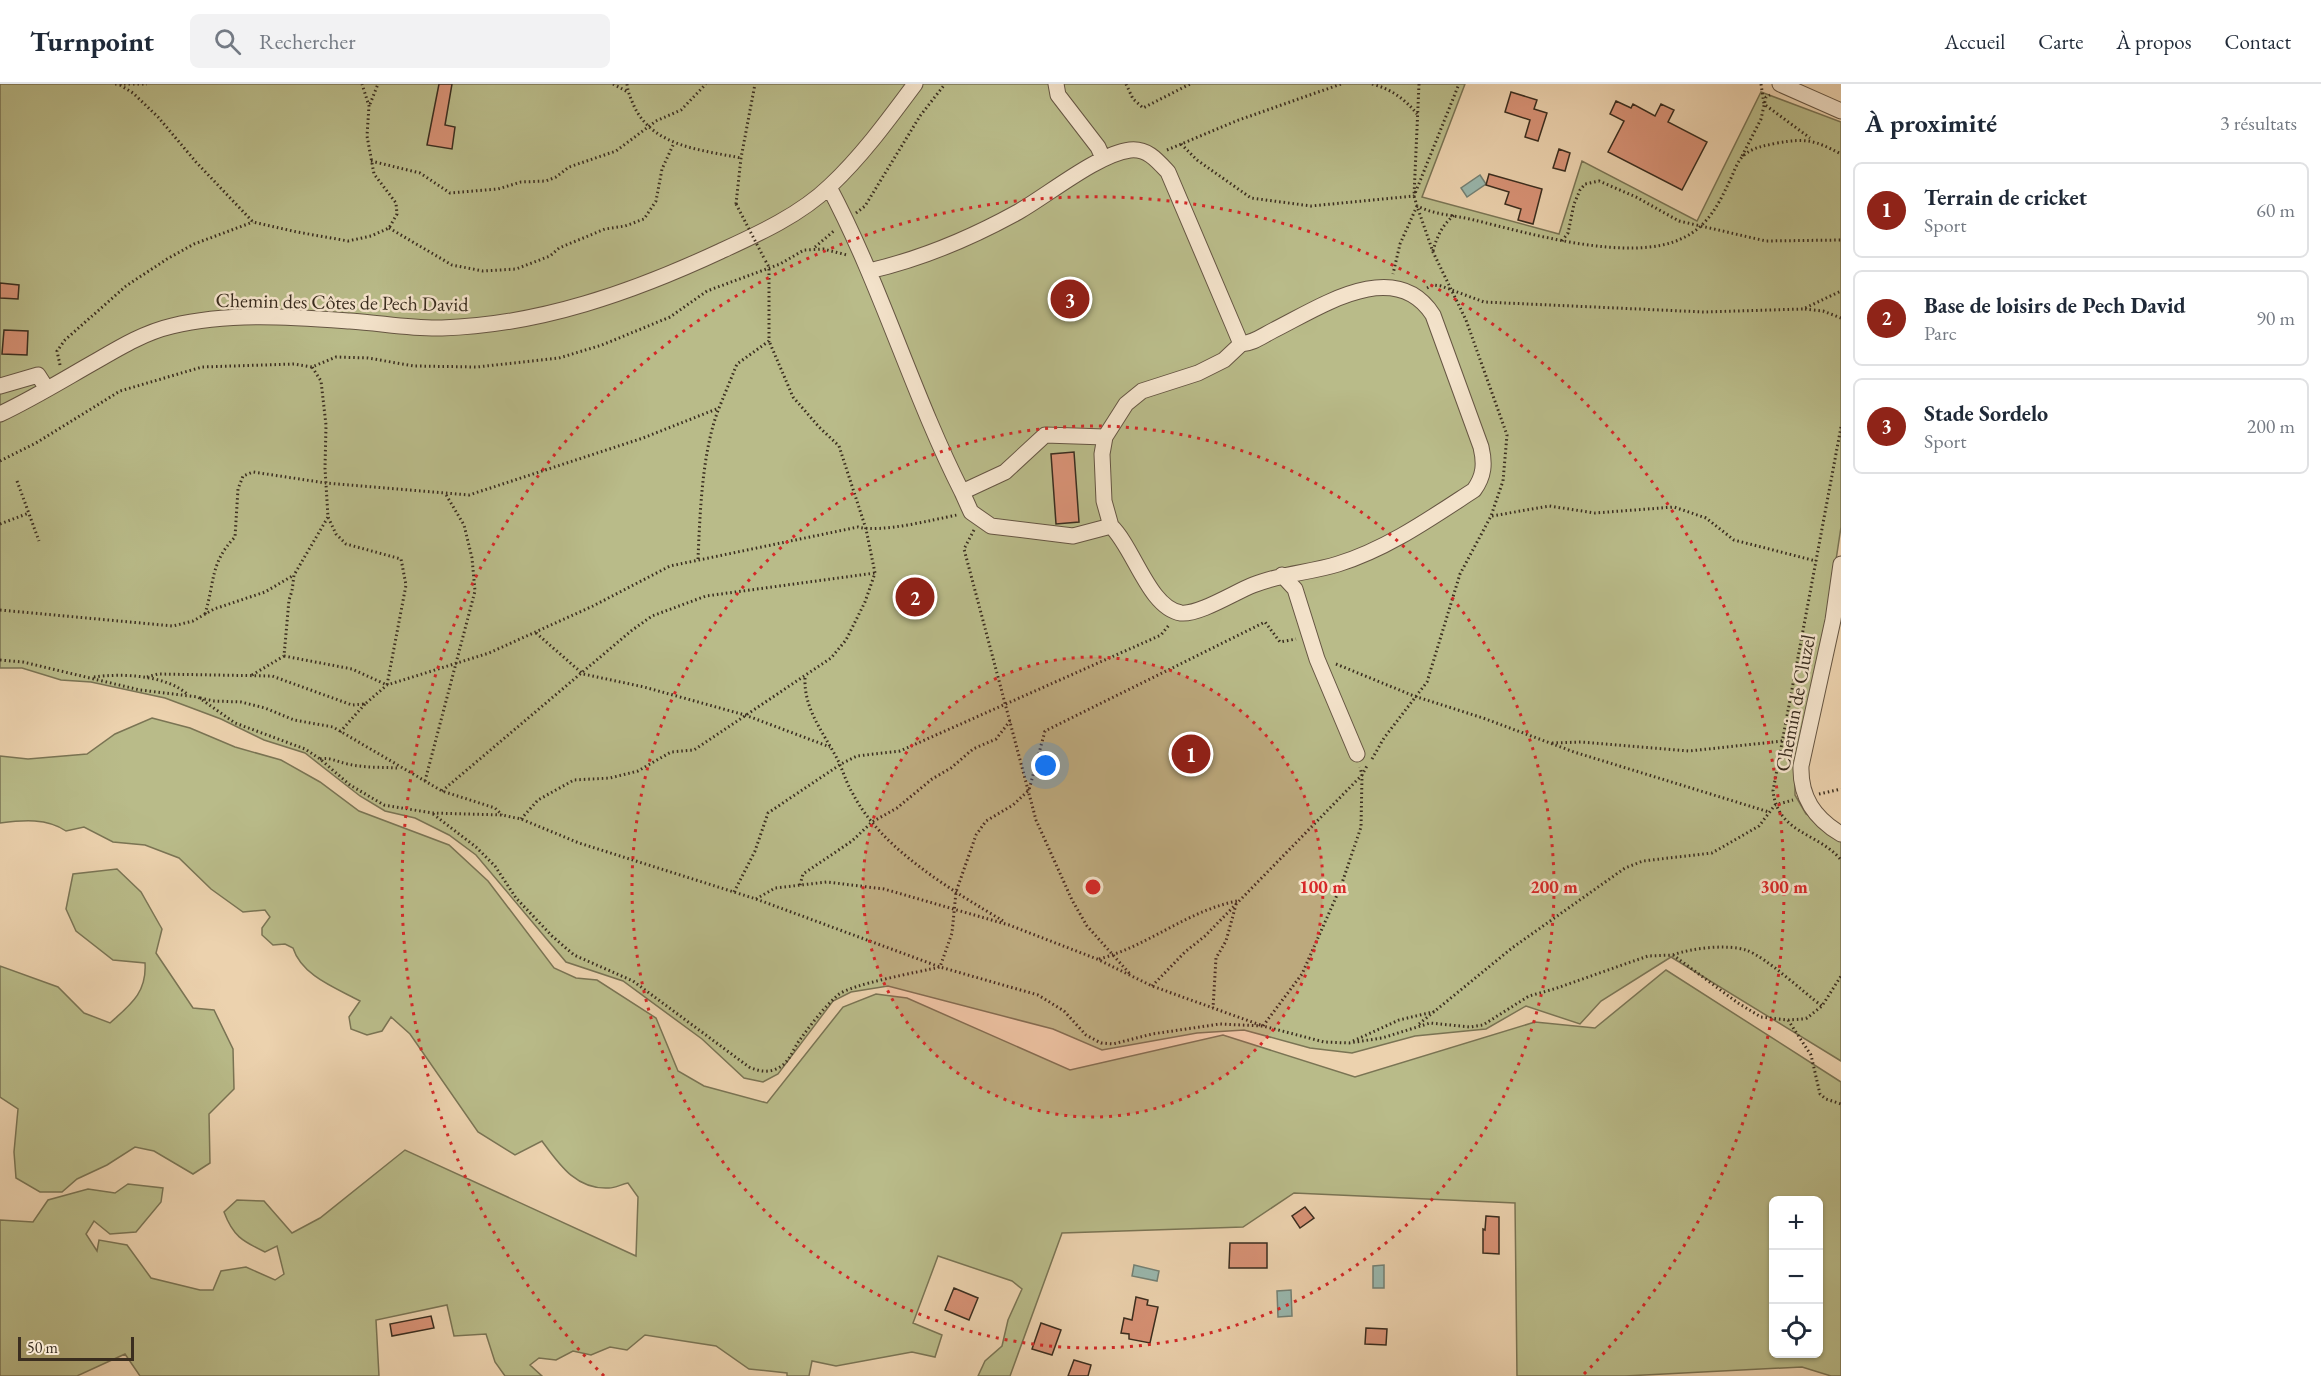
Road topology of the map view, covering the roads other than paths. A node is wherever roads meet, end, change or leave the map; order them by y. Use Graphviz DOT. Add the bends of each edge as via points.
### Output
graph roads {
  1 [pos="915,84"];
  2 [pos="1056,84"];
  3 [pos="1781,85"];
  4 [pos="1841,111"];
  5 [pos="1103,158"];
  6 [pos="829,187"];
  7 [pos="869,272"];
  8 [pos="1241,344"];
  9 [pos="0,386"];
  10 [pos="47,389"];
  11 [pos="0,414"];
  12 [pos="1105,437"];
  13 [pos="962,492"];
  14 [pos="1111,526"];
  15 [pos="1841,564"];
  16 [pos="1282,575"];
  17 [pos="1357,754"];
  18 [pos="1841,834"];
  1 -- 6 [label="street, Chemin des Côtes de Pech David"];
  2 -- 5 [label="street" via="1058,95"];
  3 -- 4 [label="street"];
  5 -- 7 [label="street" via="1016,213 955,243"];
  5 -- 8 [label="street" via="1130,150 1143,151 1168,172"];
  6 -- 7 [label="street"];
  6 -- 10 [label="street, Chemin des Côtes de Pech David" via="749,238 677,271 570,308 511,322 441,328 288,319 191,322 145,335"];
  7 -- 13 [label="street" via="937,443"];
  8 -- 12 [label="street" via="1224,360 1198,373 1142,391 1126,404"];
  8 -- 16 [label="street" via="1251,344 1342,296 1390,286 1415,294 1433,315 1484,460 1480,482 1474,490 1416,528 1337,564"];
  9 -- 10 [label="street" via="38,375"];
  10 -- 11 [label="street, Chemin des Côtes de Pech David"];
  12 -- 13 [label="street" via="1045,435 1005,472"];
  12 -- 14 [label="street" via="1104,501"];
  13 -- 14 [label="street" via="971,512 991,526 1073,536"];
  14 -- 16 [label="street" via="1122,536 1151,592 1181,613"];
  15 -- 18 [label="street, Chemin de Cluzel" via="1800,781 1812,809"];
  16 -- 17 [label="street" via="1295,589 1317,659"];
}
